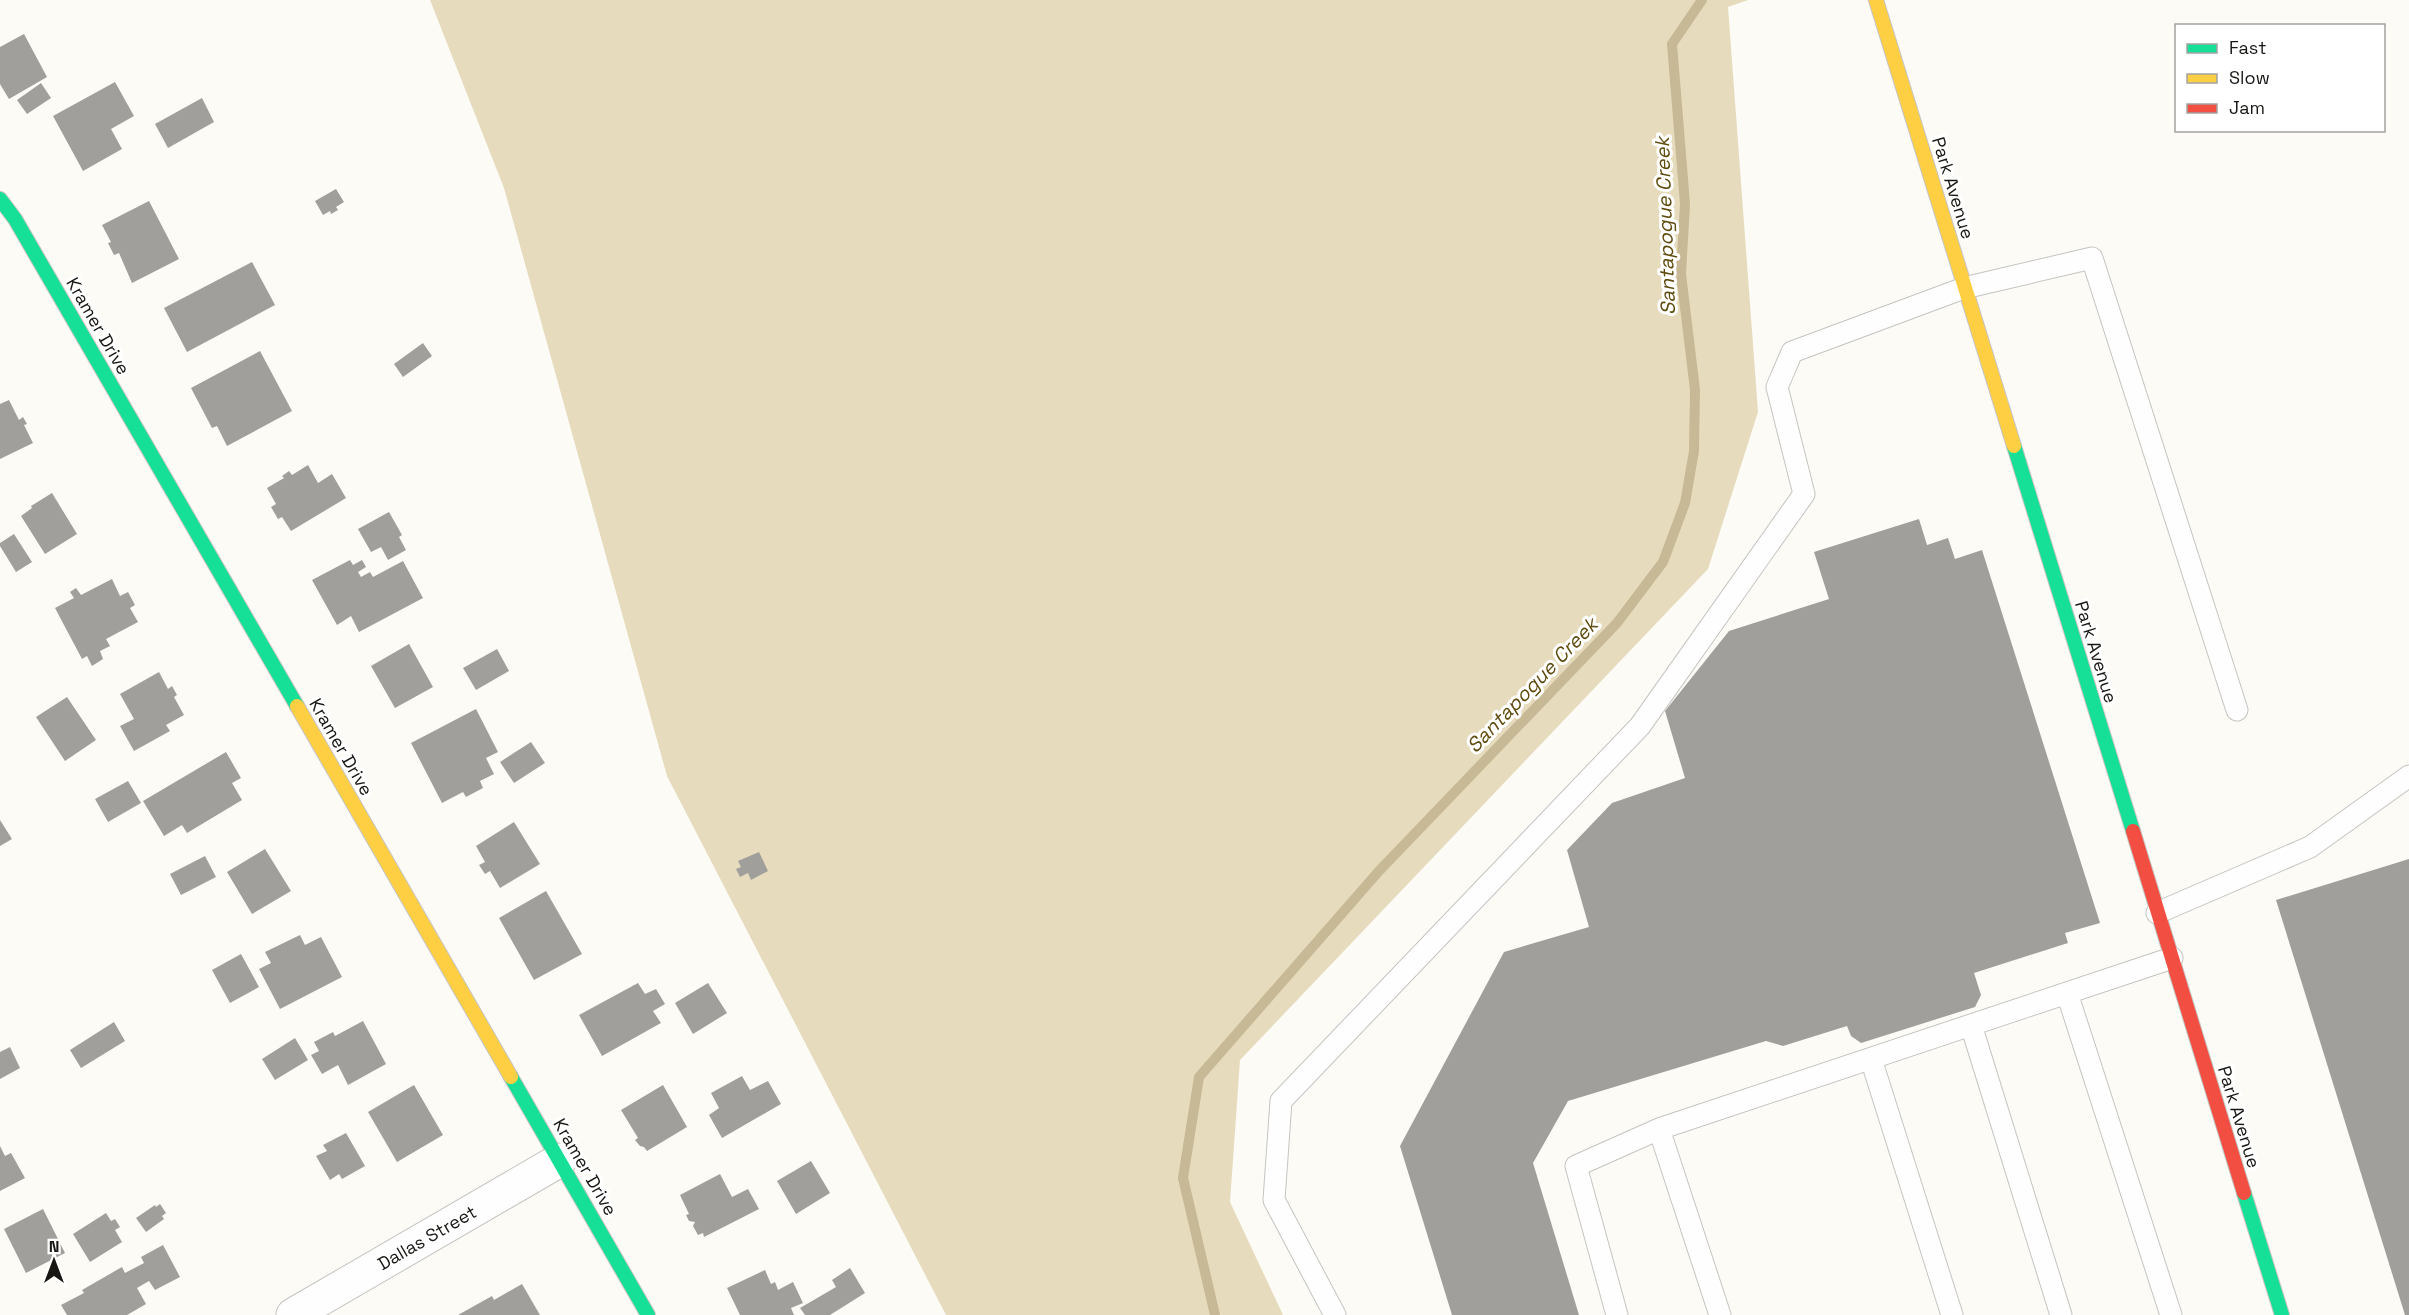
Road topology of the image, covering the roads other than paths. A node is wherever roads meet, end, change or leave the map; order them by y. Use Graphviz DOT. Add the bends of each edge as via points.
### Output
graph roads {
  1 [pos="1876,0"];
  2 [pos="0,199"];
  3 [pos="1965,288"];
  4 [pos="2236,710"];
  5 [pos="2409,776"];
  6 [pos="2157,913"];
  7 [pos="2172,958"];
  8 [pos="2067,993"];
  9 [pos="1971,1025"];
  10 [pos="1871,1059"];
  11 [pos="1659,1129"];
  12 [pos="560,1160"];
  13 [pos="293,1315"];
  14 [pos="648,1315"];
  15 [pos="1335,1315"];
  16 [pos="1617,1315"];
  17 [pos="1720,1315"];
  18 [pos="1952,1315"];
  19 [pos="2061,1315"];
  20 [pos="2171,1315"];
  21 [pos="2282,1315"];
  1 -- 3 [label="street, Park Avenue"];
  2 -- 12 [label="street, Kramer Drive"];
  3 -- 4 [label="lane" via="2092,258"];
  3 -- 6 [label="street, Park Avenue"];
  3 -- 15 [label="lane" via="1792,352 1777,387 1804,494 1640,726 1281,1101 1274,1200"];
  5 -- 6 [label="lane" via="2310,847"];
  6 -- 7 [label="street, Park Avenue"];
  7 -- 8 [label="lane"];
  7 -- 21 [label="street, Park Avenue"];
  8 -- 9 [label="lane"];
  8 -- 20 [label="lane"];
  9 -- 10 [label="lane"];
  9 -- 19 [label="lane"];
  10 -- 11 [label="lane"];
  10 -- 18 [label="lane"];
  11 -- 16 [label="lane" via="1576,1166"];
  11 -- 17 [label="lane"];
  12 -- 13 [label="street, Dallas Street"];
  12 -- 14 [label="street, Kramer Drive"];
}
